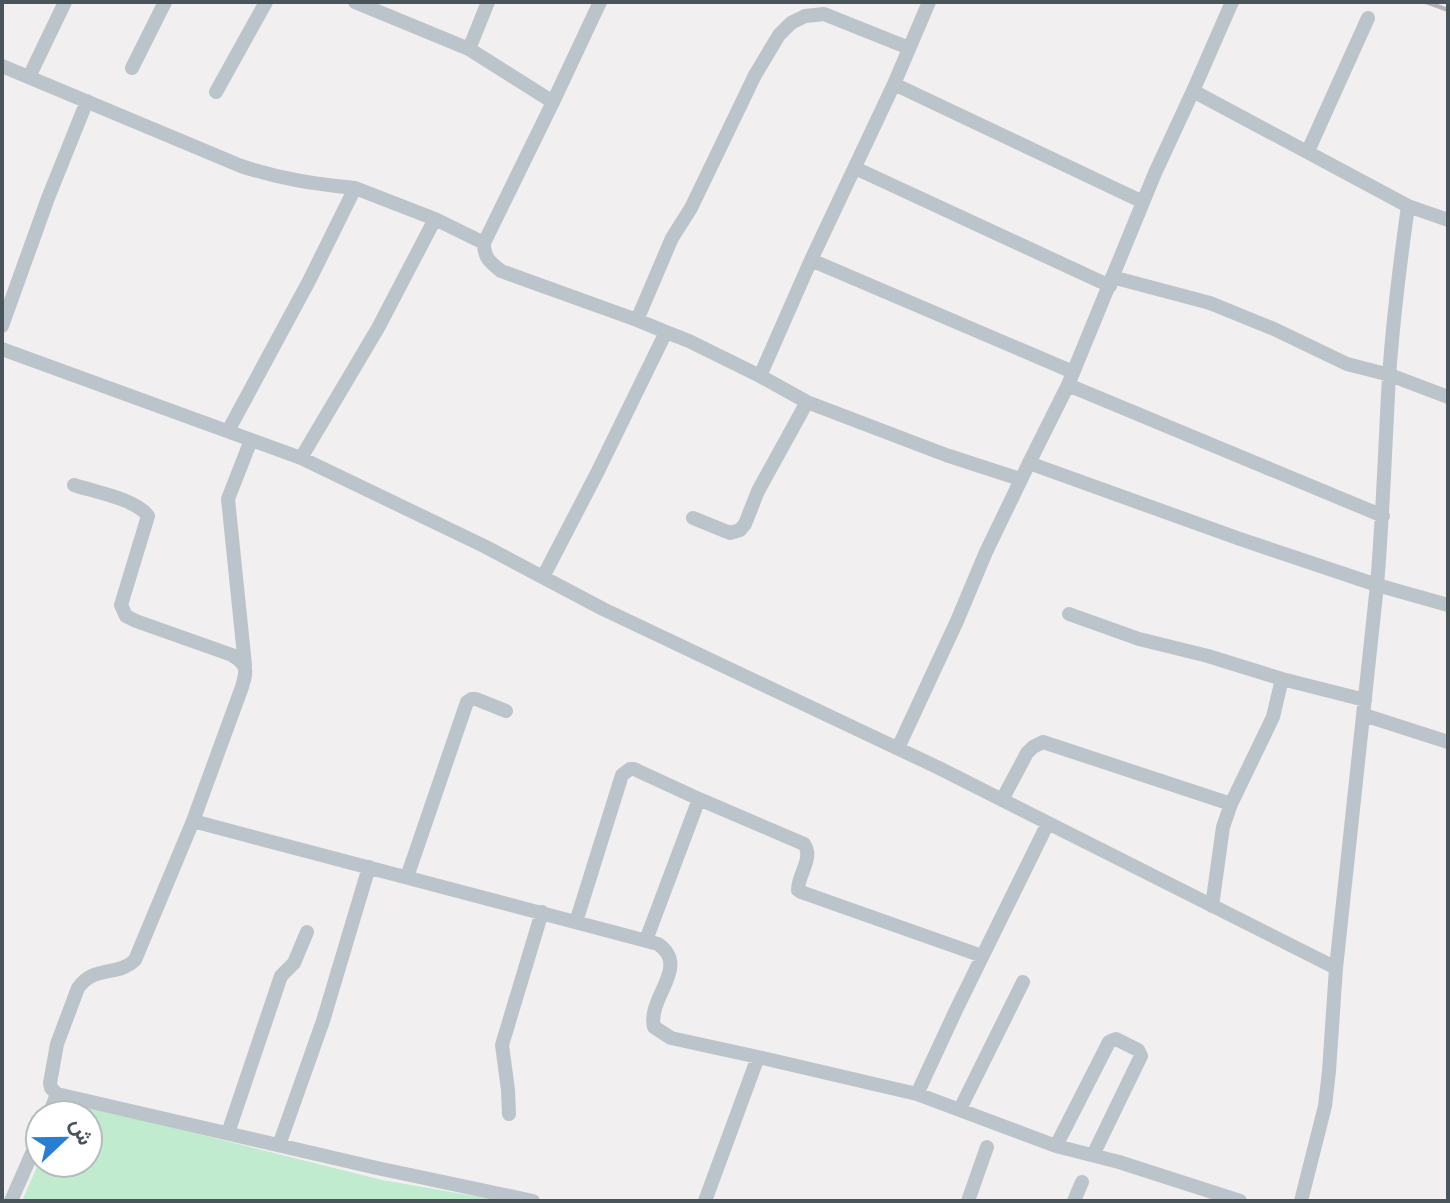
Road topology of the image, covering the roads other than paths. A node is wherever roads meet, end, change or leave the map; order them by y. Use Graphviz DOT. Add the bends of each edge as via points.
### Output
graph roads {
  1 [pos="65,2"];
  2 [pos="165,2"];
  3 [pos="266,2"];
  4 [pos="355,2"];
  5 [pos="488,2"];
  6 [pos="600,2"];
  7 [pos="929,2"];
  8 [pos="1232,2"];
  9 [pos="1368,18"];
  10 [pos="909,48"];
  11 [pos="469,49"];
  12 [pos="2,66"];
  13 [pos="132,68"];
  14 [pos="29,77"];
  15 [pos="894,84"];
  16 [pos="1193,91"];
  17 [pos="216,92"];
  18 [pos="87,101"];
  19 [pos="553,102"];
  20 [pos="1308,151"];
  21 [pos="855,168"];
  22 [pos="355,188"];
  23 [pos="1143,202"];
  24 [pos="1408,206"];
  25 [pos="435,219"];
  26 [pos="1448,220"];
  27 [pos="484,243"];
  28 [pos="811,260"];
  29 [pos="1111,281"];
  30 [pos="637,320"];
  31 [pos="2,326"];
  32 [pos="666,332"];
  33 [pos="2,349"];
  34 [pos="1390,375"];
  35 [pos="760,376"];
  36 [pos="1070,379"];
  37 [pos="1448,397"];
  38 [pos="807,402"];
  39 [pos="228,431"];
  40 [pos="251,440"];
  41 [pos="301,458"];
  42 [pos="1029,463"];
  43 [pos="1020,479"];
  44 [pos="74,485"];
  45 [pos="1383,516"];
  46 [pos="693,518"];
  47 [pos="543,577"];
  48 [pos="1377,585"];
  49 [pos="1448,605"];
  50 [pos="1069,614"];
  51 [pos="245,665"];
  52 [pos="1282,679"];
  53 [pos="1365,700"];
  54 [pos="506,711"];
  55 [pos="1364,715"];
  56 [pos="1448,742"];
  57 [pos="898,748"];
  58 [pos="699,799"];
  59 [pos="1002,800"];
  60 [pos="1231,804"];
  61 [pos="193,821"];
  62 [pos="1048,823"];
  63 [pos="369,867"];
  64 [pos="407,877"];
  65 [pos="1212,906"];
  66 [pos="542,912"];
  67 [pos="576,922"];
  68 [pos="307,932"];
  69 [pos="646,940"];
  70 [pos="982,956"];
  71 [pos="1336,968"];
  72 [pos="1023,982"];
  73 [pos="758,1057"];
  74 [pos="57,1094"];
  75 [pos="917,1094"];
  76 [pos="55,1099"];
  77 [pos="960,1109"];
  78 [pos="509,1114"];
  79 [pos="228,1133"];
  80 [pos="279,1145"];
  81 [pos="1056,1146"];
  82 [pos="987,1147"];
  83 [pos="1093,1155"];
  84 [pos="24,1171"];
  85 [pos="1082,1182"];
  86 [pos="11,1201"];
  87 [pos="533,1201"];
  88 [pos="705,1201"];
  89 [pos="968,1201"];
  90 [pos="1074,1201"];
  91 [pos="1240,1201"];
  92 [pos="1301,1201"];
  1 -- 14 [label="street"];
  2 -- 13 [label="street"];
  3 -- 17 [label="street"];
  4 -- 11 [label="street"];
  5 -- 11 [label="street"];
  6 -- 19 [label="street"];
  7 -- 10 [label="street"];
  8 -- 16 [label="street"];
  9 -- 20 [label="street"];
  10 -- 15 [label="street"];
  10 -- 30 [label="street" via="824,14 805,16 779,35 668,245"];
  11 -- 19 [label="street"];
  12 -- 14 [label="street"];
  14 -- 18 [label="street"];
  15 -- 21 [label="street"];
  15 -- 23 [label="street"];
  16 -- 20 [label="street"];
  16 -- 23 [label="street"];
  18 -- 22 [label="street" via="241,166 307,183"];
  18 -- 31 [label="street"];
  19 -- 27 [label="street"];
  20 -- 24 [label="street"];
  21 -- 28 [label="street"];
  21 -- 29 [label="street"];
  22 -- 25 [label="street"];
  22 -- 39 [label="street"];
  23 -- 29 [label="street"];
  24 -- 26 [label="street"];
  24 -- 34 [label="street"];
  25 -- 27 [label="street"];
  25 -- 41 [label="street"];
  27 -- 30 [label="street" via="488,261 501,271"];
  28 -- 35 [label="street"];
  28 -- 36 [label="street"];
  29 -- 34 [label="street" via="1210,303 1347,364"];
  29 -- 36 [label="street"];
  30 -- 32 [label="street"];
  32 -- 35 [label="street"];
  32 -- 47 [label="street"];
  33 -- 39 [label="street"];
  34 -- 37 [label="street"];
  34 -- 45 [label="street"];
  35 -- 38 [label="street"];
  36 -- 42 [label="street"];
  36 -- 45 [label="street"];
  38 -- 43 [label="street"];
  38 -- 46 [label="street" via="740,530 730,533"];
  39 -- 40 [label="street"];
  40 -- 41 [label="street"];
  40 -- 51 [label="street" via="228,499"];
  41 -- 47 [label="street"];
  42 -- 43 [label="street"];
  42 -- 48 [label="street"];
  43 -- 57 [label="street"];
  44 -- 51 [label="street" via="135,505 148,516 121,605 126,616 232,655"];
  45 -- 48 [label="street"];
  47 -- 57 [label="street"];
  48 -- 49 [label="street"];
  48 -- 53 [label="street"];
  50 -- 52 [label="street"];
  51 -- 61 [label="street" via="242,687"];
  52 -- 53 [label="street"];
  52 -- 60 [label="street" via="1273,717"];
  53 -- 55 [label="street"];
  54 -- 64 [label="street" via="476,699 467,702"];
  55 -- 56 [label="street"];
  55 -- 71 [label="street"];
  57 -- 59 [label="street"];
  58 -- 67 [label="street" via="634,769 625,771"];
  58 -- 69 [label="street"];
  58 -- 70 [label="street" via="808,847 798,884 801,892"];
  59 -- 60 [label="street" via="1027,753 1043,742"];
  59 -- 62 [label="street"];
  60 -- 65 [label="street"];
  61 -- 63 [label="street"];
  61 -- 74 [label="street" via="135,960 120,969 97,972 78,988 57,1044 50,1083"];
  62 -- 65 [label="street"];
  62 -- 70 [label="street"];
  63 -- 64 [label="street"];
  63 -- 80 [label="street"];
  64 -- 66 [label="street"];
  65 -- 71 [label="street"];
  66 -- 67 [label="street"];
  66 -- 78 [label="street" via="502,1045"];
  67 -- 69 [label="street"];
  68 -- 79 [label="street" via="294,963 281,976"];
  69 -- 73 [label="street" via="666,949 670,958 654,1027 671,1038"];
  70 -- 75 [label="street"];
  71 -- 92 [label="street" via="1325,1106"];
  72 -- 77 [label="street"];
  73 -- 75 [label="street"];
  73 -- 88 [label="street"];
  74 -- 76 [label="street"];
  74 -- 79 [label="street"];
  75 -- 77 [label="street"];
  77 -- 81 [label="street"];
  79 -- 80 [label="street"];
  80 -- 87 [label="street"];
  81 -- 83 [label="street"];
  81 -- 83 [label="street" via="1109,1042 1116,1039 1141,1056"];
  82 -- 89 [label="street"];
  83 -- 91 [label="street"];
  84 -- 86 [label="street"];
  85 -- 90 [label="street"];
}
